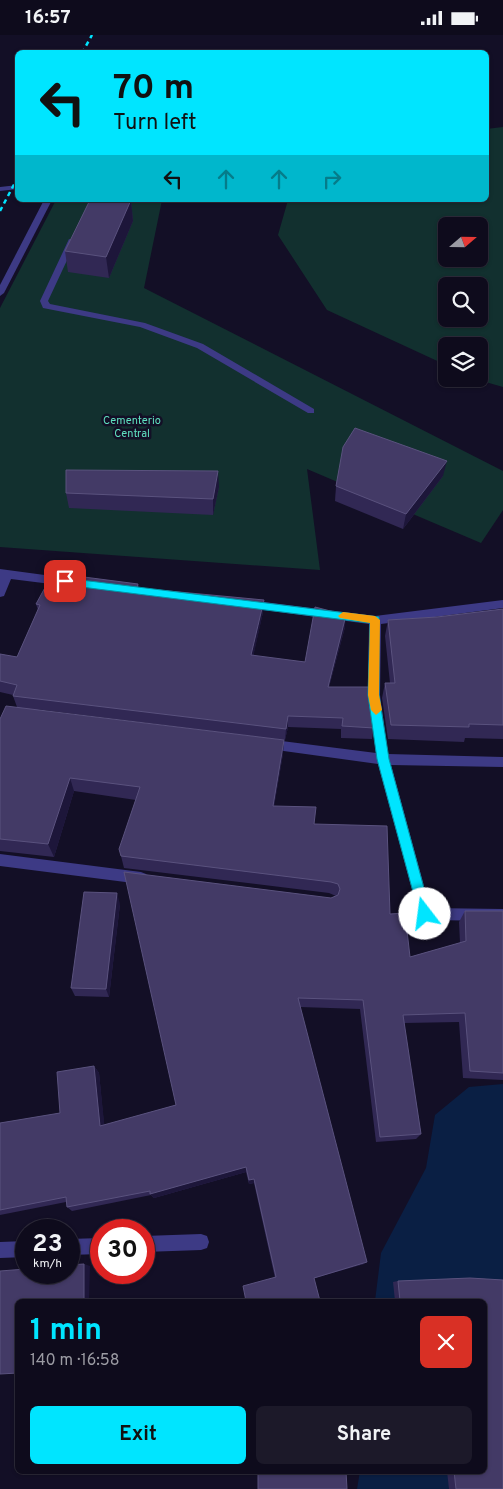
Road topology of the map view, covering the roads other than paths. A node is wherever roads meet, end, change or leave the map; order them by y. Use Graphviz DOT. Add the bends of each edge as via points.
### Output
graph roads {
  1 [pos="15,187"];
  2 [pos="0,189"];
  3 [pos="47,202"];
  4 [pos="75,234"];
  5 [pos="0,293"];
  6 [pos="311,411"];
  7 [pos="3,574"];
  8 [pos="75,583"];
  9 [pos="0,593"];
  10 [pos="240,603"];
  11 [pos="503,604"];
  12 [pos="375,620"];
  13 [pos="256,743"];
  14 [pos="383,759"];
  15 [pos="503,762"];
  16 [pos="0,861"];
  17 [pos="155,880"];
  18 [pos="503,915"];
  19 [pos="201,1242"];
  20 [pos="155,1244"];
  21 [pos="15,1249"];
  22 [pos="0,1250"];
  1 -- 2 [label="street"];
  3 -- 5 [label="street"];
  4 -- 6 [label="street" via="44,301 46,306 142,325 200,346"];
  7 -- 8 [label="street"];
  7 -- 9 [label="street"];
  10 -- 12 [label="street"];
  11 -- 12 [label="street"];
  12 -- 14 [label="street" via="374,695"];
  13 -- 14 [label="street"];
  14 -- 15 [label="street"];
  14 -- 18 [label="street" via="425,914"];
  16 -- 17 [label="street"];
  19 -- 20 [label="street"];
  21 -- 22 [label="street"];
}
